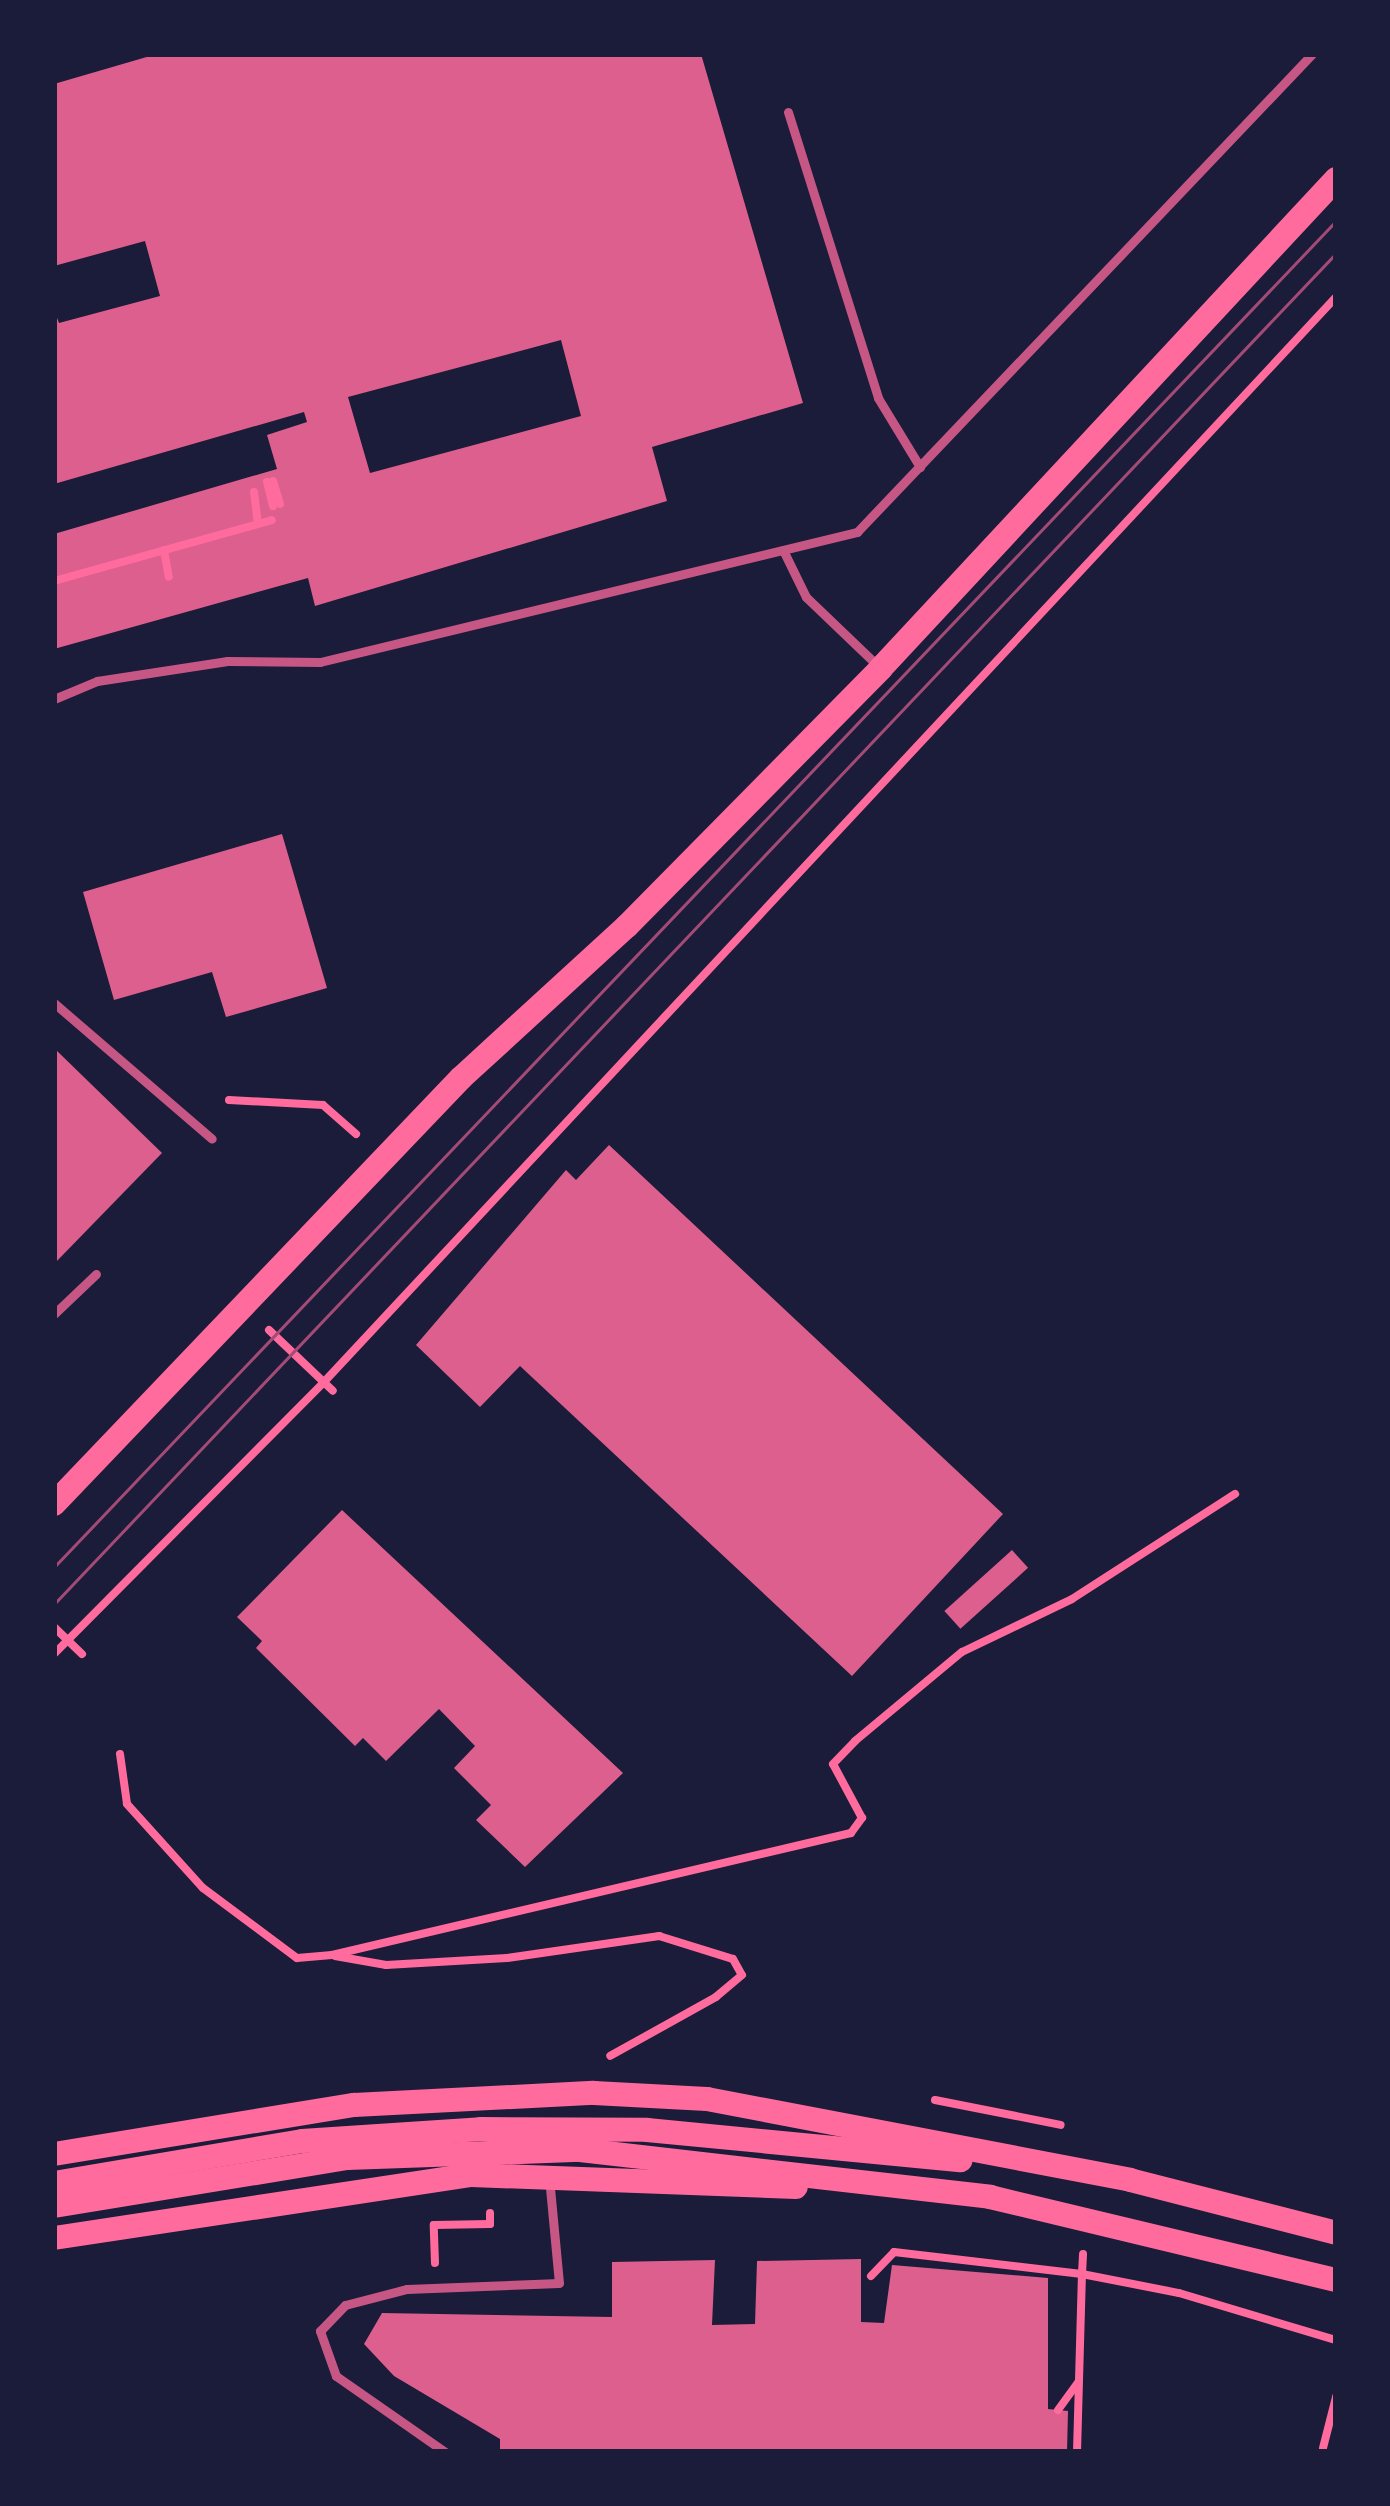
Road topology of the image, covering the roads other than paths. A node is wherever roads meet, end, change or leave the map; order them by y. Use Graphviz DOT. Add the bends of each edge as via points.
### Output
graph roads {
  1 [pos="1312,54"];
  2 [pos="788,112"];
  3 [pos="1336,178"];
  4 [pos="920,466"];
  5 [pos="783,550"];
  6 [pos="881,668"];
  7 [pos="54,698"];
  8 [pos="54,1003"];
  9 [pos="212,1139"];
  10 [pos="96,1274"];
  11 [pos="54,1314"];
  12 [pos="54,1504"];
  13 [pos="54,2154"];
  14 [pos="547,2162"];
  15 [pos="1130,2180"];
  16 [pos="54,2183"];
  17 [pos="54,2206"];
  18 [pos="1336,2233"];
  19 [pos="54,2238"];
  20 [pos="1336,2280"];
  21 [pos="445,2452"];
  1 -- 4 [label="lane"];
  2 -- 4 [label="lane" via="878,398"];
  3 -- 6 [label="main road"];
  4 -- 5 [label="lane" via="857,532"];
  5 -- 6 [label="lane" via="806,597"];
  5 -- 7 [label="lane" via="320,662 227,661 97,681"];
  6 -- 12 [label="main road" via="627,926 461,1078"];
  8 -- 9 [label="lane"];
  10 -- 11 [label="lane"];
  13 -- 15 [label="main road" via="289,2112 594,2093 787,2110"];
  14 -- 17 [label="main road" via="347,2158"];
  14 -- 19 [label="main road"];
  14 -- 20 [label="main road" via="892,2188 1077,2214"];
  14 -- 21 [label="lane" via="559,2284 436,2288 345,2305 320,2331 336,2375"];
  15 -- 16 [label="main road" via="772,2139 595,2128 372,2133"];
  15 -- 18 [label="main road"];
}
